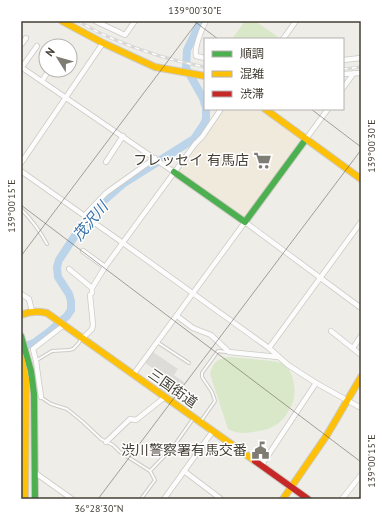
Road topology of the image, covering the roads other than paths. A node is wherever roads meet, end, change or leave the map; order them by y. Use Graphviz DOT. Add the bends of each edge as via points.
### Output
graph roads {
  1 [pos="62,21"];
  2 [pos="95,21"];
  3 [pos="135,21"];
  4 [pos="206,21"];
  5 [pos="296,21"];
  6 [pos="26,38"];
  7 [pos="284,38"];
  8 [pos="103,43"];
  9 [pos="21,45"];
  10 [pos="37,46"];
  11 [pos="204,58"];
  12 [pos="361,58"];
  13 [pos="344,60"];
  14 [pos="21,67"];
  15 [pos="354,73"];
  16 [pos="361,73"];
  17 [pos="344,74"];
  18 [pos="204,76"];
  19 [pos="44,78"];
  20 [pos="42,81"];
  21 [pos="344,87"];
  22 [pos="66,97"];
  23 [pos="220,110"];
  24 [pos="266,110"];
  25 [pos="327,110"];
  26 [pos="123,136"];
  27 [pos="306,139"];
  28 [pos="154,158"];
  29 [pos="106,162"];
  30 [pos="21,163"];
  31 [pos="21,171"];
  32 [pos="174,172"];
  33 [pos="361,179"];
  34 [pos="21,209"];
  35 [pos="85,215"];
  36 [pos="246,222"];
  37 [pos="361,223"];
  38 [pos="123,242"];
  39 [pos="47,244"];
  40 [pos="83,251"];
  41 [pos="105,267"];
  42 [pos="69,269"];
  43 [pos="320,278"];
  44 [pos="92,288"];
  45 [pos="21,294"];
  46 [pos="193,294"];
  47 [pos="361,308"];
  48 [pos="32,311"];
  49 [pos="21,315"];
  50 [pos="177,316"];
  51 [pos="64,325"];
  52 [pos="331,331"];
  53 [pos="21,336"];
  54 [pos="361,336"];
  55 [pos="83,338"];
  56 [pos="157,342"];
  57 [pos="269,348"];
  58 [pos="352,348"];
  59 [pos="229,352"];
  60 [pos="361,355"];
  61 [pos="21,357"];
  62 [pos="278,357"];
  63 [pos="36,361"];
  64 [pos="189,363"];
  65 [pos="133,375"];
  66 [pos="361,377"];
  67 [pos="316,383"];
  68 [pos="41,397"];
  69 [pos="165,397"];
  70 [pos="347,400"];
  71 [pos="361,408"];
  72 [pos="194,418"];
  73 [pos="200,422"];
  74 [pos="213,431"];
  75 [pos="106,442"];
  76 [pos="23,464"];
  77 [pos="261,466"];
  78 [pos="150,471"];
  79 [pos="184,471"];
  80 [pos="34,472"];
  81 [pos="361,476"];
  82 [pos="292,488"];
  83 [pos="25,499"];
  84 [pos="35,499"];
  85 [pos="72,499"];
  86 [pos="141,499"];
  87 [pos="164,499"];
  88 [pos="221,499"];
  89 [pos="283,499"];
  90 [pos="308,499"];
  91 [pos="342,499"];
  1 -- 8 [label="street"];
  2 -- 3 [label="street" via="125,35"];
  4 -- 11 [label="street" via="195,51 196,56"];
  5 -- 7 [label="street"];
  6 -- 9 [label="street"];
  8 -- 18 [label="street" via="155,67"];
  8 -- 22 [label="street"];
  10 -- 14 [label="street"];
  12 -- 13 [label="street"];
  14 -- 20 [label="street"];
  15 -- 16 [label="street"];
  15 -- 17 [label="street"];
  15 -- 21 [label="street"];
  19 -- 20 [label="street"];
  20 -- 22 [label="street"];
  22 -- 26 [label="street"];
  22 -- 30 [label="street"];
  23 -- 32 [label="street"];
  24 -- 27 [label="street"];
  25 -- 27 [label="street"];
  26 -- 28 [label="street"];
  26 -- 29 [label="street"];
  27 -- 33 [label="street"];
  27 -- 36 [label="street"];
  28 -- 32 [label="street"];
  28 -- 35 [label="street" via="106,192"];
  31 -- 35 [label="street"];
  32 -- 36 [label="street"];
  32 -- 38 [label="street"];
  34 -- 39 [label="lane" via="29,216"];
  35 -- 38 [label="street"];
  36 -- 43 [label="street"];
  36 -- 46 [label="street"];
  37 -- 43 [label="street"];
  38 -- 41 [label="street"];
  38 -- 46 [label="street"];
  40 -- 41 [label="street"];
  41 -- 44 [label="street"];
  42 -- 44 [label="street"];
  43 -- 47 [label="street"];
  43 -- 57 [label="street"];
  44 -- 55 [label="street" via="90,298 93,325"];
  45 -- 48 [label="street" via="29,300"];
  46 -- 50 [label="street"];
  46 -- 57 [label="street"];
  48 -- 49 [label="street"];
  48 -- 51 [label="street, 三国街道" via="47,313"];
  50 -- 56 [label="street"];
  50 -- 59 [label="street" via="193,328 211,335"];
  51 -- 55 [label="street, 三国街道"];
  51 -- 63 [label="street" via="33,349"];
  52 -- 58 [label="street"];
  53 -- 80 [label="street" via="31,371 34,394"];
  54 -- 58 [label="street"];
  55 -- 63 [label="lane" via="69,350 52,351"];
  55 -- 65 [label="street, 三国街道"];
  56 -- 64 [label="lane"];
  56 -- 65 [label="street"];
  57 -- 62 [label="street"];
  58 -- 60 [label="street"];
  59 -- 62 [label="street"];
  59 -- 73 [label="lane" via="218,351 202,374 215,401"];
  61 -- 76 [label="street" via="26,380"];
  62 -- 67 [label="street"];
  63 -- 68 [label="street"];
  65 -- 69 [label="street, 三国街道"];
  66 -- 70 [label="street"];
  67 -- 70 [label="street"];
  67 -- 77 [label="street"];
  68 -- 75 [label="lane" via="51,404 67,409"];
  69 -- 72 [label="street, 三国街道"];
  69 -- 75 [label="street" via="136,420 130,419"];
  70 -- 71 [label="street"];
  70 -- 82 [label="street"];
  72 -- 73 [label="street, 三国街道"];
  72 -- 78 [label="lane" via="174,446"];
  73 -- 74 [label="street, 三国街道"];
  74 -- 77 [label="street, 三国街道"];
  74 -- 79 [label="street"];
  75 -- 78 [label="lane"];
  76 -- 83 [label="street"];
  77 -- 82 [label="street, 三国街道"];
  78 -- 86 [label="lane" via="155,480"];
  79 -- 87 [label="street"];
  79 -- 88 [label="street"];
  80 -- 84 [label="street"];
  80 -- 85 [label="street"];
  81 -- 91 [label="street"];
  82 -- 89 [label="street"];
  82 -- 90 [label="street, 三国街道"];
}
